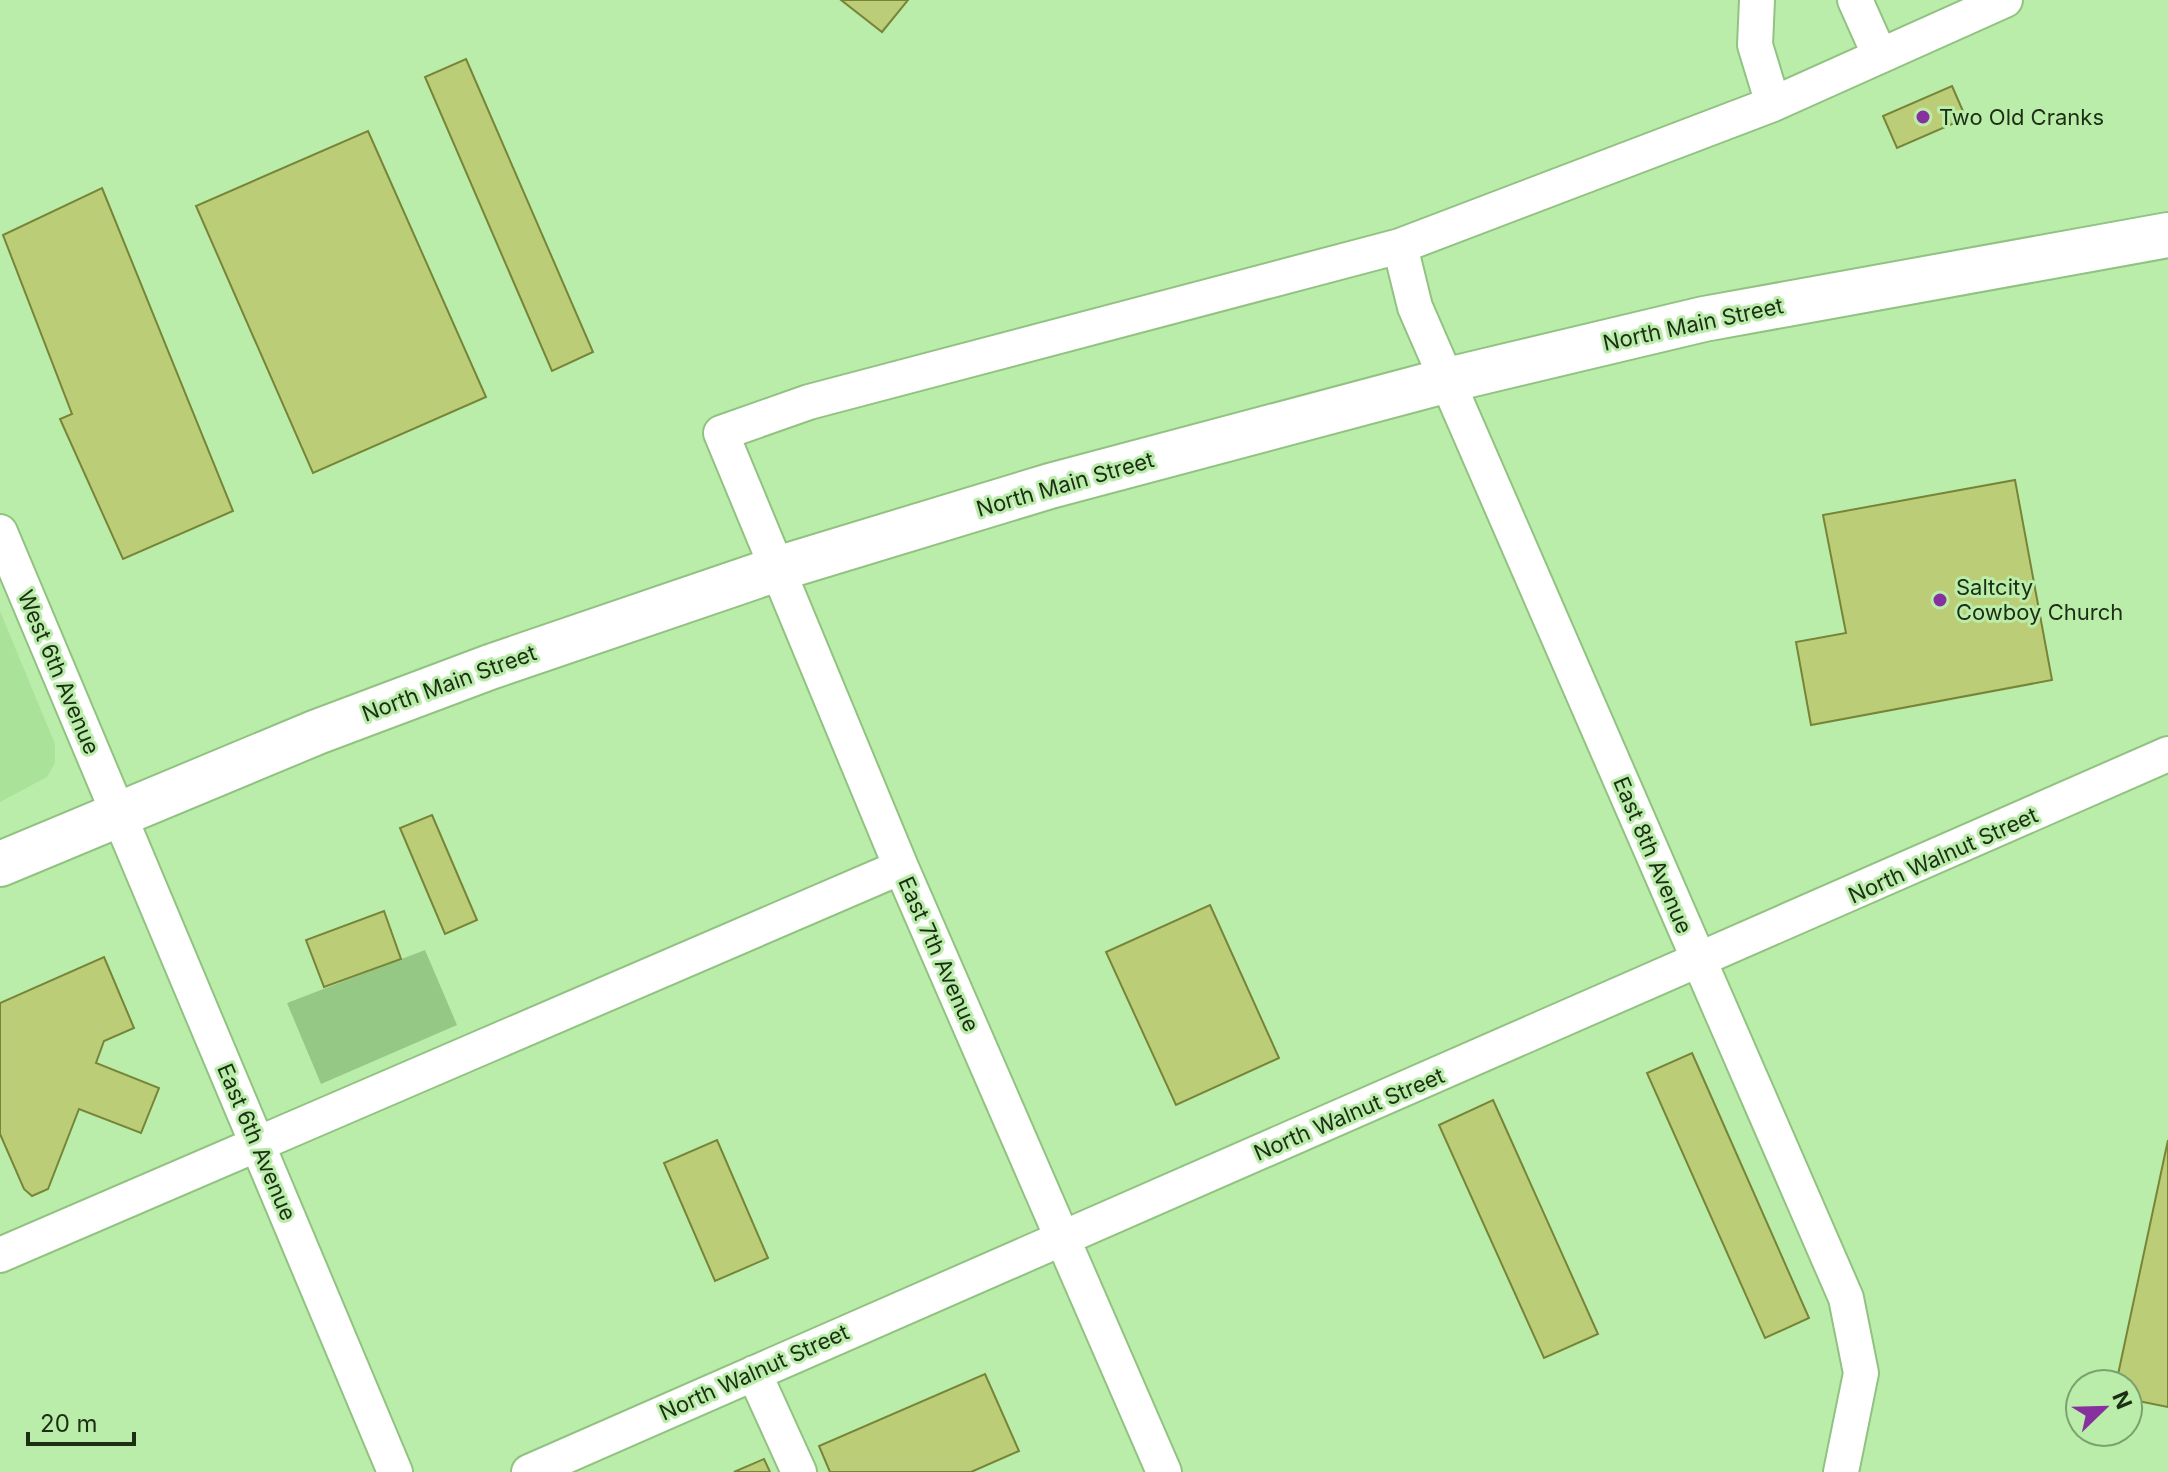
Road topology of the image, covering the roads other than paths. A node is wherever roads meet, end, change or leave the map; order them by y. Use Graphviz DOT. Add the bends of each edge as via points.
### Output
graph roads {
  1 [pos="1757,0"];
  2 [pos="1855,0"];
  3 [pos="2005,0"];
  4 [pos="1880,56"];
  5 [pos="1773,104"];
  6 [pos="2168,235"];
  7 [pos="1400,246"];
  8 [pos="1448,380"];
  9 [pos="0,532"];
  10 [pos="777,569"];
  11 [pos="2168,754"];
  12 [pos="118,813"];
  13 [pos="0,864"];
  14 [pos="901,867"];
  15 [pos="1700,963"];
  16 [pos="258,1145"];
  17 [pos="1062,1236"];
  18 [pos="0,1255"];
  19 [pos="754,1373"];
  20 [pos="395,1472"];
  21 [pos="529,1472"];
  22 [pos="799,1472"];
  23 [pos="1164,1472"];
  24 [pos="1841,1472"];
  1 -- 5 [label="street" via="1755,45"];
  2 -- 4 [label="street"];
  3 -- 4 [label="street"];
  4 -- 5 [label="street"];
  5 -- 7 [label="street"];
  6 -- 8 [label="main road, North Main Street" via="1704,319"];
  7 -- 8 [label="street, East 8th Avenue" via="1415,307"];
  7 -- 10 [label="street, East 7th Avenue" via="809,402 721,433"];
  8 -- 10 [label="main road, North Main Street" via="1050,486"];
  8 -- 15 [label="street, East 8th Avenue"];
  9 -- 12 [label="street, West 6th Avenue"];
  10 -- 12 [label="main road, North Main Street" via="490,667"];
  10 -- 14 [label="street, East 7th Avenue"];
  11 -- 15 [label="street, North Walnut Street"];
  12 -- 13 [label="main road, North Main Street"];
  12 -- 16 [label="street, East 6th Avenue"];
  14 -- 16 [label="street"];
  14 -- 17 [label="street, East 7th Avenue"];
  15 -- 17 [label="street, North Walnut Street"];
  15 -- 24 [label="street, East 8th Avenue" via="1846,1298 1861,1373"];
  16 -- 18 [label="street"];
  16 -- 20 [label="street, East 6th Avenue"];
  17 -- 19 [label="street, North Walnut Street"];
  17 -- 23 [label="street, East 7th Avenue"];
  19 -- 21 [label="street, North Walnut Street"];
  19 -- 22 [label="street"];
}
